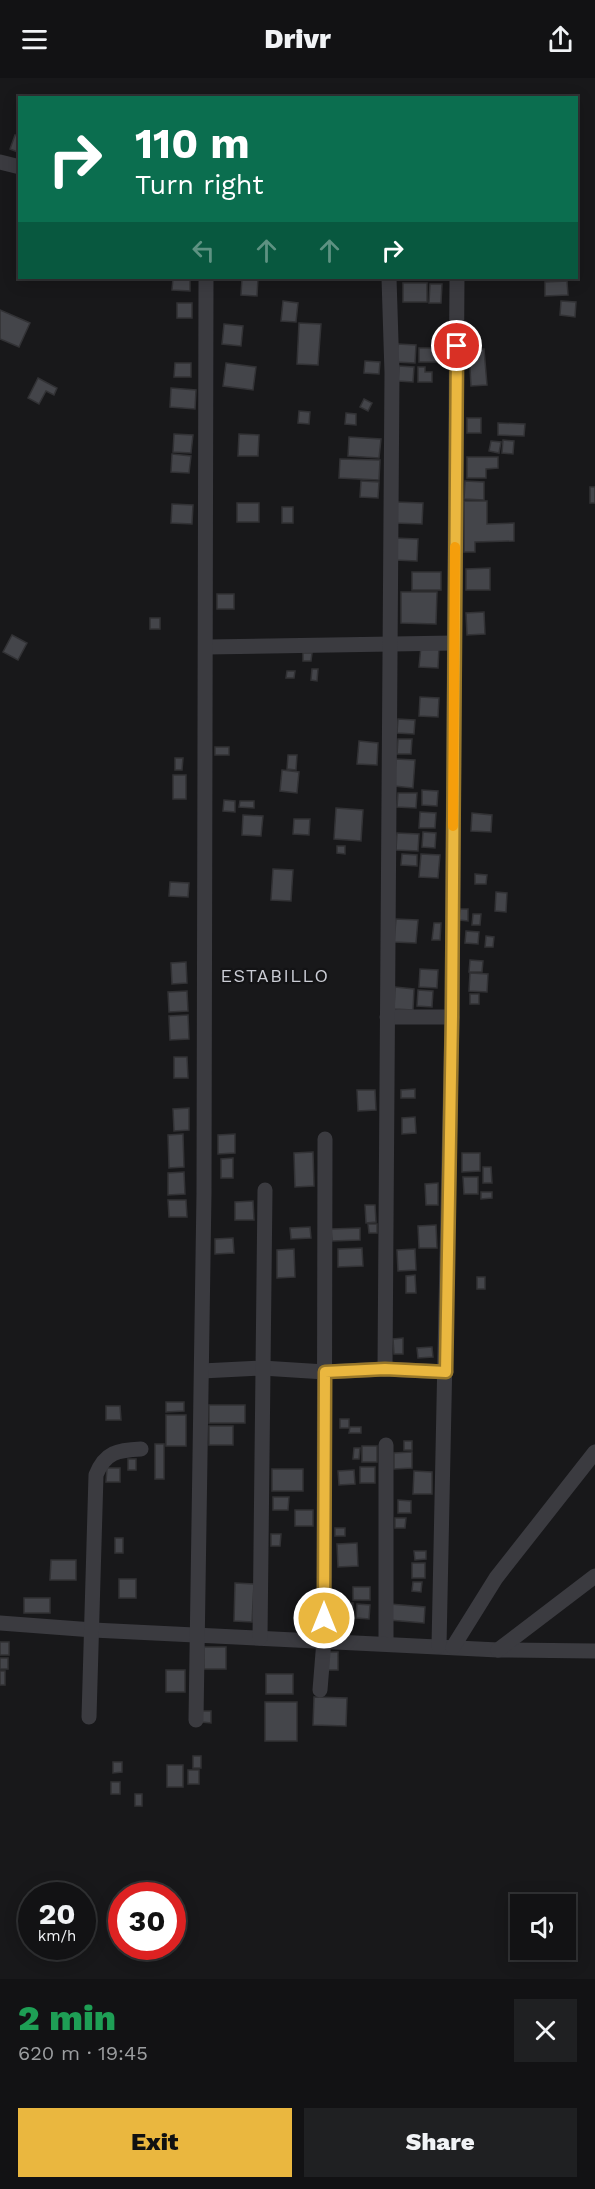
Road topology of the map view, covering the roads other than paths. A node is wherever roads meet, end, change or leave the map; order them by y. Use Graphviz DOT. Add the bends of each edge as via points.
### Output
graph roads {
  1 [pos="0,162"];
  2 [pos="18,166"];
  3 [pos="206,279"];
  4 [pos="389,279"];
  5 [pos="458,279"];
  6 [pos="389,642"];
  7 [pos="454,643"];
  8 [pos="206,647"];
  9 [pos="387,1017"];
  10 [pos="452,1017"];
  11 [pos="325,1139"];
  12 [pos="265,1190"];
  13 [pos="262,1368"];
  14 [pos="385,1369"];
  15 [pos="202,1371"];
  16 [pos="325,1372"];
  17 [pos="446,1372"];
  18 [pos="386,1445"];
  19 [pos="141,1449"];
  20 [pos="595,1452"];
  21 [pos="595,1576"];
  22 [pos="0,1623"];
  23 [pos="93,1630"];
  24 [pos="199,1635"];
  25 [pos="260,1638"];
  26 [pos="324,1640"];
  27 [pos="386,1644"];
  28 [pos="446,1646"];
  29 [pos="498,1650"];
  30 [pos="595,1651"];
  31 [pos="320,1690"];
  32 [pos="89,1718"];
  33 [pos="196,1720"];
  1 -- 2 [label="street"];
  3 -- 8 [label="street"];
  4 -- 6 [label="street"];
  5 -- 7 [label="street"];
  6 -- 7 [label="street"];
  6 -- 8 [label="street"];
  6 -- 9 [label="street"];
  7 -- 10 [label="street"];
  8 -- 15 [label="street"];
  9 -- 10 [label="street"];
  9 -- 14 [label="street"];
  10 -- 17 [label="street"];
  11 -- 16 [label="street"];
  12 -- 13 [label="street"];
  13 -- 15 [label="street"];
  13 -- 16 [label="street"];
  13 -- 25 [label="street"];
  14 -- 16 [label="street"];
  14 -- 17 [label="street"];
  15 -- 24 [label="street"];
  16 -- 26 [label="street"];
  17 -- 28 [label="street"];
  18 -- 27 [label="street"];
  19 -- 23 [label="street" via="110,1455 101,1462 96,1475"];
  20 -- 28 [label="street"];
  21 -- 29 [label="street"];
  22 -- 23 [label="street"];
  23 -- 24 [label="street"];
  23 -- 32 [label="street"];
  24 -- 25 [label="street"];
  24 -- 33 [label="street"];
  25 -- 26 [label="street"];
  26 -- 27 [label="street"];
  26 -- 31 [label="street"];
  27 -- 28 [label="street"];
  28 -- 29 [label="street"];
  29 -- 30 [label="street"];
}
